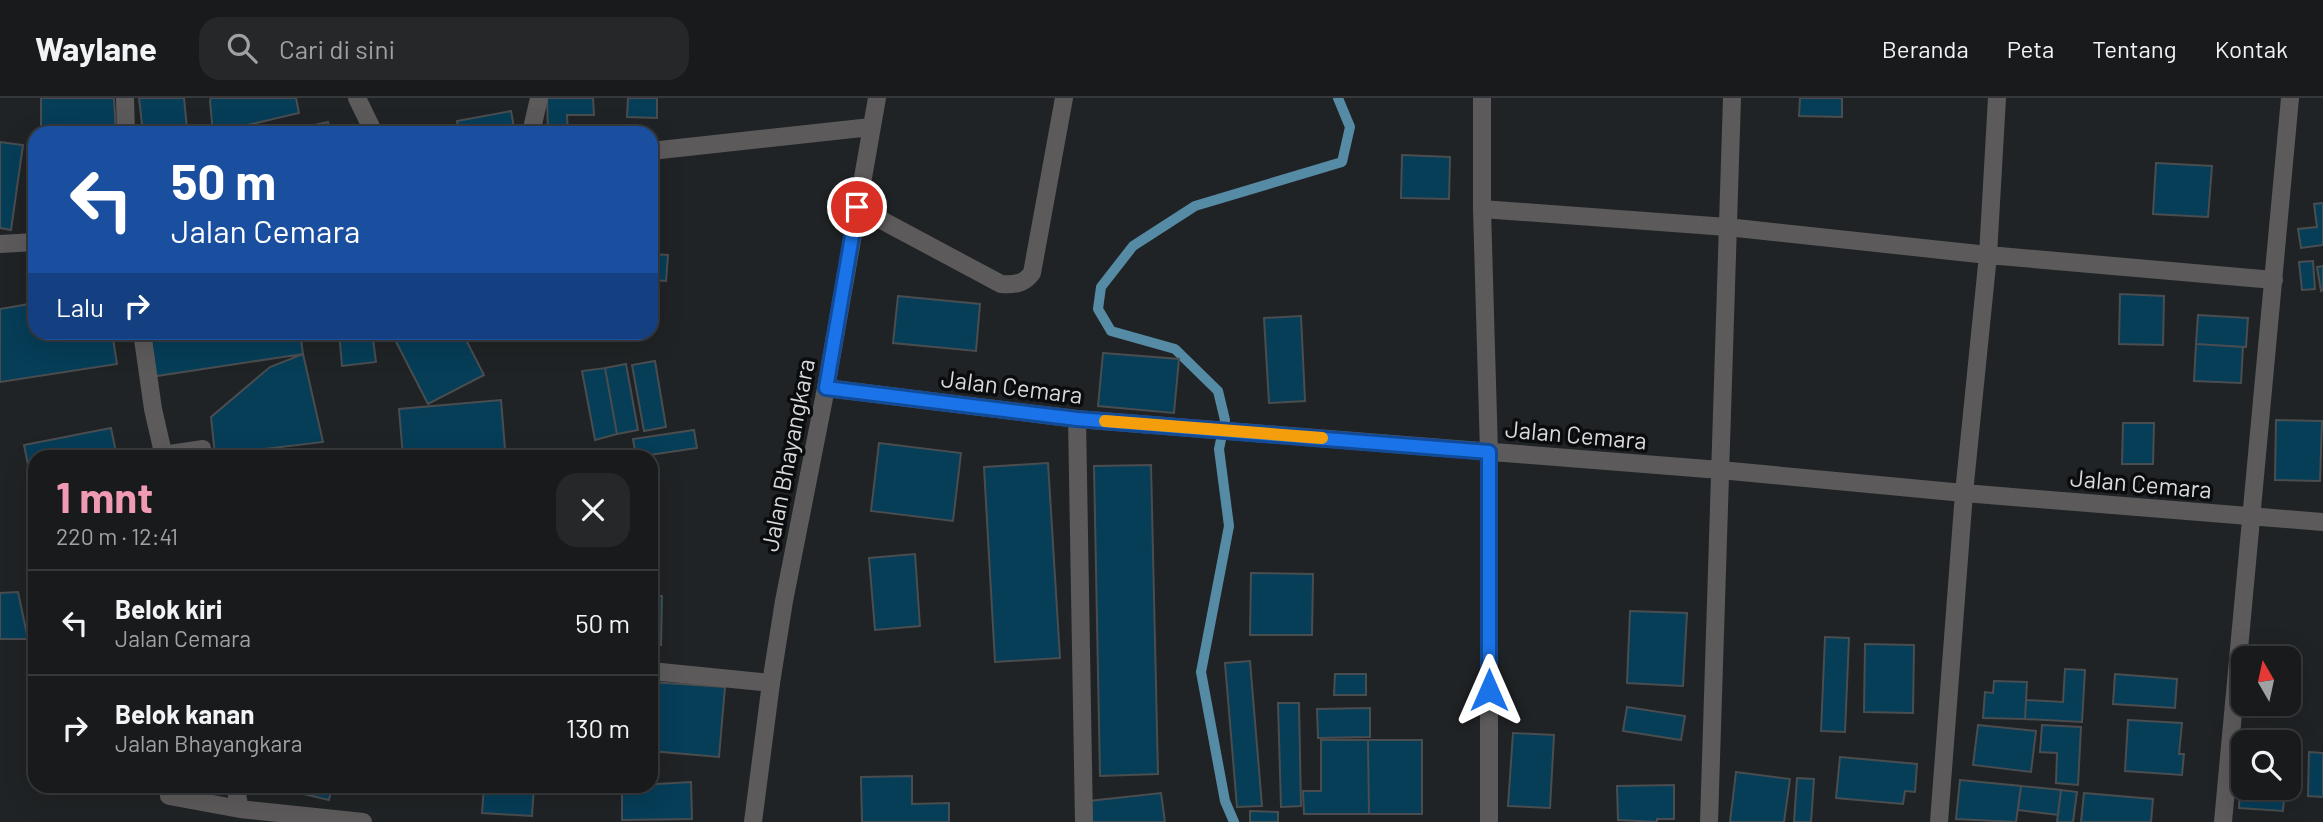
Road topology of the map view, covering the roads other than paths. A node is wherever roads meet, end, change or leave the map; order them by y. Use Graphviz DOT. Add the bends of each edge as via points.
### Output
graph roads {
  1 [pos="125,98"];
  2 [pos="357,98"];
  3 [pos="539,98"];
  4 [pos="877,98"];
  5 [pos="1064,98"];
  6 [pos="1482,98"];
  7 [pos="1732,98"];
  8 [pos="1997,98"];
  9 [pos="2290,98"];
  10 [pos="126,126"];
  11 [pos="371,126"];
  12 [pos="533,126"];
  13 [pos="871,127"];
  14 [pos="658,150"];
  15 [pos="857,207"];
  16 [pos="1482,209"];
  17 [pos="1727,227"];
  18 [pos="28,242"];
  19 [pos="0,244"];
  20 [pos="1988,255"];
  21 [pos="2274,280"];
  22 [pos="143,340"];
  23 [pos="826,388"];
  24 [pos="1077,419"];
  25 [pos="203,448"];
  26 [pos="163,450"];
  27 [pos="192,450"];
  28 [pos="1489,452"];
  29 [pos="1720,470"];
  30 [pos="1964,493"];
  31 [pos="2251,517"];
  32 [pos="2323,522"];
  33 [pos="658,672"];
  34 [pos="771,683"];
  35 [pos="237,793"];
  36 [pos="169,796"];
  37 [pos="240,809"];
  38 [pos="363,822"];
  39 [pos="753,822"];
  40 [pos="1084,822"];
  41 [pos="1489,822"];
  42 [pos="1709,822"];
  43 [pos="1939,822"];
  44 [pos="2222,822"];
  1 -- 10 [label="street"];
  2 -- 11 [label="street"];
  3 -- 12 [label="street"];
  4 -- 13 [label="street, Jalan Bhayangkara"];
  5 -- 15 [label="street" via="1032,273 1027,280 1001,284"];
  6 -- 16 [label="street"];
  7 -- 17 [label="street"];
  8 -- 20 [label="street"];
  9 -- 21 [label="street"];
  13 -- 14 [label="street"];
  13 -- 15 [label="street, Jalan Bhayangkara"];
  15 -- 23 [label="street, Jalan Bhayangkara"];
  16 -- 17 [label="street"];
  16 -- 28 [label="street"];
  17 -- 20 [label="street"];
  17 -- 29 [label="street"];
  18 -- 19 [label="street"];
  20 -- 21 [label="street"];
  20 -- 30 [label="street"];
  21 -- 31 [label="street"];
  22 -- 26 [label="street"];
  23 -- 24 [label="street, Jalan Cemara"];
  23 -- 34 [label="street, Jalan Bhayangkara"];
  24 -- 28 [label="street, Jalan Cemara"];
  24 -- 40 [label="street"];
  25 -- 27 [label="lane"];
  28 -- 29 [label="street, Jalan Cemara"];
  28 -- 41 [label="street"];
  29 -- 30 [label="street, Jalan Cemara"];
  29 -- 42 [label="street"];
  30 -- 31 [label="street, Jalan Cemara"];
  30 -- 43 [label="street"];
  31 -- 32 [label="street, Jalan Cemara"];
  31 -- 44 [label="street"];
  33 -- 34 [label="street"];
  34 -- 39 [label="street, Jalan Bhayangkara"];
  35 -- 37 [label="street"];
  36 -- 37 [label="street"];
  37 -- 38 [label="street"];
}
